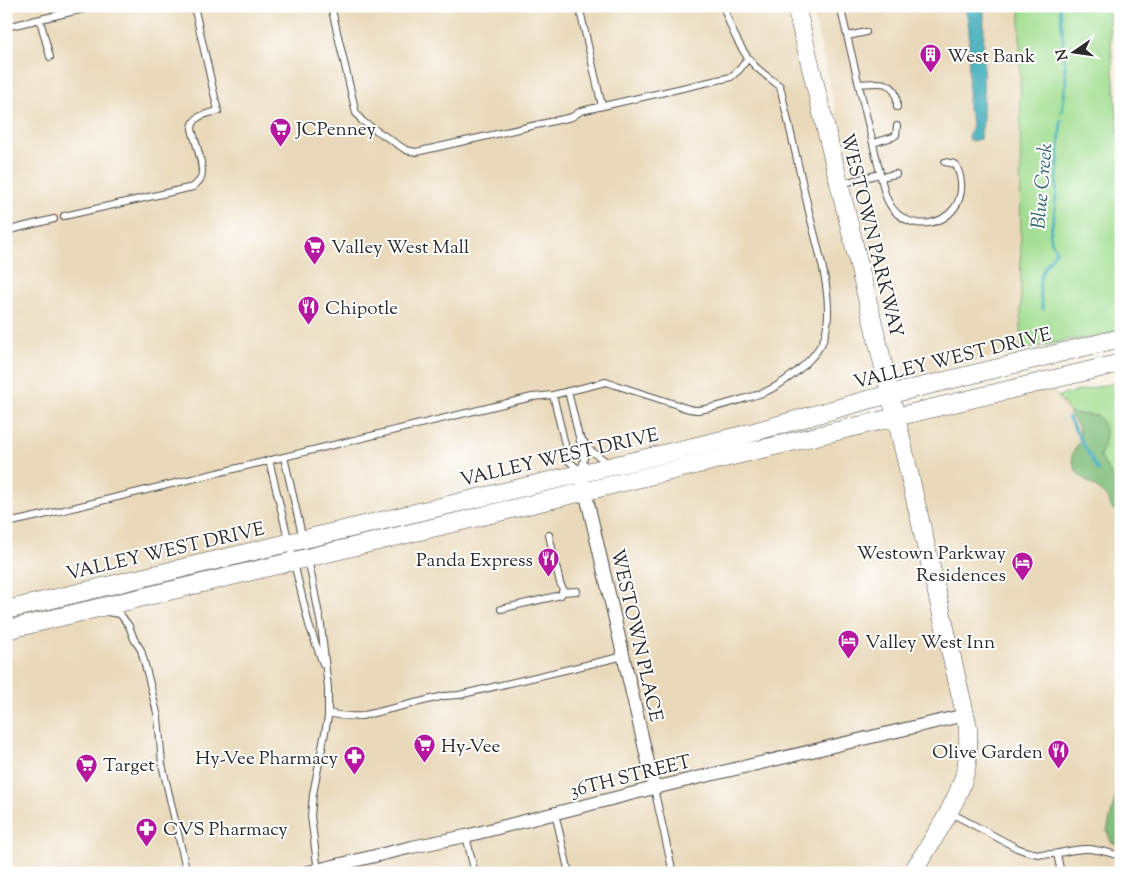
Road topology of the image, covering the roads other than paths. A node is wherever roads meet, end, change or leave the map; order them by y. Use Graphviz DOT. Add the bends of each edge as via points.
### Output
graph roads {
  1 [pos="97,6"];
  2 [pos="194,6"];
  3 [pos="331,6"];
  4 [pos="579,6"];
  5 [pos="723,6"];
  6 [pos="796,6"];
  7 [pos="840,6"];
  8 [pos="40,20"];
  9 [pos="6,27"];
  10 [pos="866,32"];
  11 [pos="848,36"];
  12 [pos="50,57"];
  13 [pos="748,58"];
  14 [pos="859,84"];
  15 [pos="602,106"];
  16 [pos="897,107"];
  17 [pos="897,126"];
  18 [pos="873,143"];
  19 [pos="945,162"];
  20 [pos="896,174"];
  21 [pos="881,175"];
  22 [pos="839,184"];
  23 [pos="64,216"];
  24 [pos="54,219"];
  25 [pos="6,231"];
  26 [pos="1121,338"];
  27 [pos="1121,363"];
  28 [pos="568,391"];
  29 [pos="890,394"];
  30 [pos="553,395"];
  31 [pos="896,417"];
  32 [pos="578,435"];
  33 [pos="284,457"];
  34 [pos="270,460"];
  35 [pos="611,466"];
  36 [pos="581,472"];
  37 [pos="586,491"];
  38 [pos="6,520"];
  39 [pos="549,535"];
  40 [pos="296,541"];
  41 [pos="300,559"];
  42 [pos="577,591"];
  43 [pos="563,592"];
  44 [pos="501,609"];
  45 [pos="6,610"];
  46 [pos="76,613"];
  47 [pos="6,630"];
  48 [pos="624,656"];
  49 [pos="327,674"];
  50 [pos="328,713"];
  51 [pos="964,715"];
  52 [pos="654,788"];
  53 [pos="948,812"];
  54 [pos="556,813"];
  55 [pos="466,836"];
  56 [pos="1057,854"];
  57 [pos="1121,856"];
  58 [pos="318,871"];
  59 [pos="187,873"];
  60 [pos="304,873"];
  61 [pos="475,873"];
  62 [pos="570,873"];
  63 [pos="673,873"];
  64 [pos="912,873"];
  65 [pos="1060,873"];
  1 -- 8 [label="lane"];
  2 -- 23 [label="lane" via="218,111 202,115 192,124 202,170 198,183 193,187"];
  3 -- 15 [label="lane" via="356,113 362,121 406,150 416,152 572,117 581,111"];
  4 -- 15 [label="lane"];
  5 -- 13 [label="lane" via="732,31"];
  6 -- 22 [label="main road, WESTOWN PARKWAY"];
  7 -- 11 [label="lane"];
  8 -- 9 [label="lane"];
  8 -- 12 [label="lane"];
  10 -- 11 [label="lane"];
  11 -- 14 [label="lane"];
  13 -- 15 [label="lane" via="731,76"];
  13 -- 28 [label="lane" via="780,86 828,300 825,336 814,355 769,390 707,408 684,408 606,382"];
  14 -- 16 [label="lane" via="890,86"];
  14 -- 18 [label="lane"];
  17 -- 18 [label="lane" via="896,135"];
  18 -- 21 [label="lane"];
  19 -- 21 [label="lane" via="955,164 959,169 960,193 950,212 931,223 908,222 896,214 887,201"];
  20 -- 21 [label="lane"];
  21 -- 22 [label="lane"];
  22 -- 29 [label="main road, WESTOWN PARKWAY"];
  24 -- 25 [label="lane"];
  26 -- 29 [label="main road, VALLEY WEST DRIVE"];
  27 -- 31 [label="main road"];
  28 -- 30 [label="lane"];
  28 -- 32 [label="lane"];
  29 -- 31 [label="main road, WESTOWN PARKWAY"];
  29 -- 35 [label="main road, VALLEY WEST DRIVE" via="742,435"];
  30 -- 33 [label="lane" via="532,397"];
  30 -- 36 [label="lane" via="569,461"];
  31 -- 37 [label="main road"];
  31 -- 51 [label="main road, WESTOWN PARKWAY"];
  32 -- 35 [label="lane" via="590,450"];
  32 -- 36 [label="lane" via="584,458"];
  33 -- 34 [label="lane"];
  33 -- 40 [label="lane"];
  34 -- 38 [label="lane" via="12,522"];
  34 -- 40 [label="lane"];
  35 -- 36 [label="main road, VALLEY WEST DRIVE"];
  36 -- 37 [label="street, WESTOWN PLACE"];
  36 -- 40 [label="main road, VALLEY WEST DRIVE"];
  37 -- 41 [label="main road"];
  37 -- 48 [label="street, WESTOWN PLACE"];
  39 -- 43 [label="lane"];
  40 -- 41 [label="lane"];
  40 -- 41 [label="lane"];
  40 -- 45 [label="main road, VALLEY WEST DRIVE"];
  41 -- 46 [label="main road"];
  41 -- 49 [label="lane" via="321,625"];
  41 -- 49 [label="lane" via="309,625"];
  42 -- 43 [label="lane"];
  43 -- 44 [label="lane"];
  46 -- 47 [label="main road"];
  46 -- 59 [label="lane" via="120,614 141,650 158,717 162,764"];
  48 -- 50 [label="lane" via="361,716"];
  48 -- 52 [label="street, WESTOWN PLACE"];
  49 -- 50 [label="lane"];
  50 -- 58 [label="lane" via="312,794 311,816"];
  51 -- 52 [label="street, 36TH STREET"];
  51 -- 53 [label="main road, WESTOWN PARKWAY" via="968,727 966,770"];
  52 -- 54 [label="street, 36TH STREET"];
  52 -- 63 [label="lane"];
  53 -- 56 [label="lane" via="1017,848"];
  53 -- 64 [label="main road, WESTOWN PARKWAY"];
  54 -- 55 [label="street, 36TH STREET"];
  54 -- 62 [label="lane"];
  55 -- 58 [label="street, 36TH STREET"];
  55 -- 61 [label="lane"];
  56 -- 57 [label="lane" via="1088,848"];
  56 -- 65 [label="lane"];
  58 -- 60 [label="street, 36TH STREET"];
}
